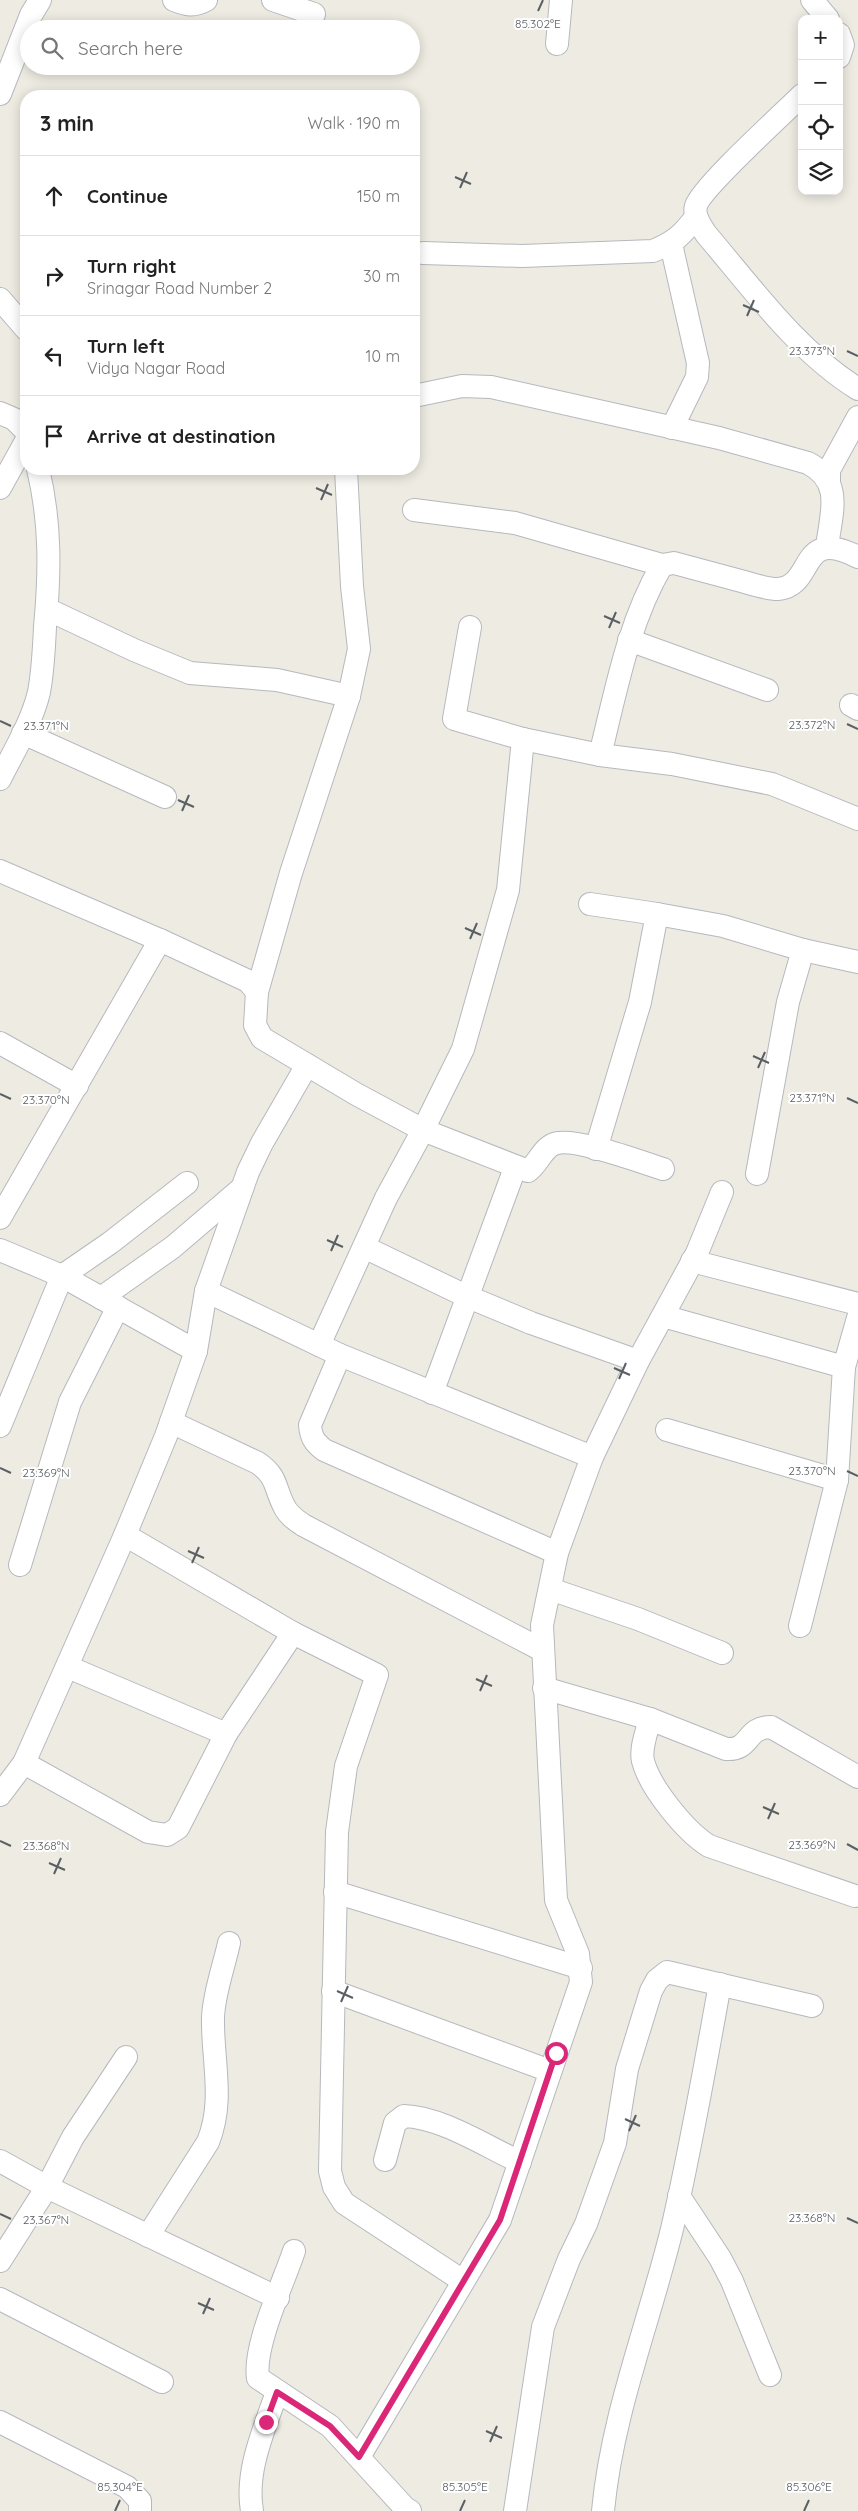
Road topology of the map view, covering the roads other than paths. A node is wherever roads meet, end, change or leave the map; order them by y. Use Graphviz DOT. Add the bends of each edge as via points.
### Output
graph roads {
  1 [pos="40,0"];
  2 [pos="174,0"];
  3 [pos="206,0"];
  4 [pos="273,0"];
  5 [pos="560,0"];
  6 [pos="812,0"];
  7 [pos="314,14"];
  8 [pos="825,15"];
  9 [pos="29,20"];
  10 [pos="20,43"];
  11 [pos="557,44"];
  12 [pos="0,94"];
  13 [pos="798,98"];
  14 [pos="696,217"];
  15 [pos="671,244"];
  16 [pos="423,253"];
  17 [pos="0,299"];
  18 [pos="20,322"];
  19 [pos="858,389"];
  20 [pos="420,395"];
  21 [pos="0,413"];
  22 [pos="858,417"];
  23 [pos="20,425"];
  24 [pos="672,428"];
  25 [pos="20,452"];
  26 [pos="40,475"];
  27 [pos="346,475"];
  28 [pos="828,480"];
  29 [pos="0,488"];
  30 [pos="414,510"];
  31 [pos="827,547"];
  32 [pos="858,557"];
  33 [pos="662,565"];
  34 [pos="47,609"];
  35 [pos="470,627"];
  36 [pos="629,640"];
  37 [pos="767,690"];
  38 [pos="349,696"];
  39 [pos="23,733"];
  40 [pos="523,738"];
  41 [pos="600,756"];
  42 [pos="0,778"];
  43 [pos="165,797"];
  44 [pos="858,819"];
  45 [pos="0,871"];
  46 [pos="590,904"];
  47 [pos="657,914"];
  48 [pos="160,940"];
  49 [pos="803,950"];
  50 [pos="858,962"];
  51 [pos="257,992"];
  52 [pos="0,1043"];
  53 [pos="307,1065"];
  54 [pos="77,1086"];
  55 [pos="424,1130"];
  56 [pos="596,1149"];
  57 [pos="516,1168"];
  58 [pos="663,1169"];
  59 [pos="757,1174"];
  60 [pos="187,1183"];
  61 [pos="243,1187"];
  62 [pos="722,1192"];
  63 [pos="0,1218"];
  64 [pos="364,1247"];
  65 [pos="1,1253"];
  66 [pos="692,1261"];
  67 [pos="62,1276"];
  68 [pos="206,1291"];
  69 [pos="466,1296"];
  70 [pos="109,1303"];
  71 [pos="858,1304"];
  72 [pos="663,1316"];
  73 [pos="858,1318"];
  74 [pos="319,1345"];
  75 [pos="196,1351"];
  76 [pos="340,1356"];
  77 [pos="638,1361"];
  78 [pos="844,1367"];
  79 [pos="432,1393"];
  80 [pos="171,1422"];
  81 [pos="0,1426"];
  82 [pos="667,1430"];
  83 [pos="592,1457"];
  84 [pos="837,1480"];
  85 [pos="125,1535"];
  86 [pos="557,1553"];
  87 [pos="20,1565"];
  88 [pos="550,1589"];
  89 [pos="800,1626"];
  90 [pos="293,1633"];
  91 [pos="542,1650"];
  92 [pos="722,1653"];
  93 [pos="68,1667"];
  94 [pos="544,1688"];
  95 [pos="650,1719"];
  96 [pos="226,1734"];
  97 [pos="24,1763"];
  98 [pos="858,1777"];
  99 [pos="0,1795"];
  100 [pos="335,1892"];
  101 [pos="855,1896"];
  102 [pos="229,1943"];
  103 [pos="581,1968"];
  104 [pos="720,1984"];
  105 [pos="333,1991"];
  106 [pos="812,2006"];
  107 [pos="126,2057"];
  108 [pos="550,2072"];
  109 [pos="385,2160"];
  110 [pos="0,2161"];
  111 [pos="520,2162"];
  112 [pos="47,2187"];
  113 [pos="679,2196"];
  114 [pos="148,2236"];
  115 [pos="294,2251"];
  116 [pos="0,2261"];
  117 [pos="463,2281"];
  118 [pos="278,2298"];
  119 [pos="0,2299"];
  120 [pos="770,2374"];
  121 [pos="162,2382"];
  122 [pos="277,2392"];
  123 [pos="0,2422"];
  124 [pos="359,2457"];
  125 [pos="140,2511"];
  126 [pos="252,2511"];
  127 [pos="410,2511"];
  128 [pos="515,2511"];
  129 [pos="602,2511"];
  1 -- 9 [label="street"];
  2 -- 3 [label="street" via="186,5"];
  4 -- 7 [label="street"];
  5 -- 11 [label="street"];
  6 -- 8 [label="street"];
  10 -- 12 [label="street"];
  13 -- 14 [label="street" via="710,186 696,206"];
  14 -- 15 [label="street"];
  14 -- 19 [label="street" via="706,234 794,336"];
  15 -- 16 [label="street" via="653,251 550,255"];
  15 -- 24 [label="street" via="698,363 697,377"];
  17 -- 18 [label="street"];
  20 -- 24 [label="street" via="462,386 491,387"];
  21 -- 23 [label="street"];
  22 -- 28 [label="street" via="829,470"];
  24 -- 28 [label="street" via="808,463 822,470"];
  25 -- 29 [label="street"];
  26 -- 34 [label="street" via="50,566"];
  27 -- 38 [label="street" via="359,649"];
  28 -- 31 [label="street" via="833,492"];
  30 -- 33 [label="street" via="515,523"];
  31 -- 32 [label="street"];
  31 -- 33 [label="street" via="816,551 792,584 779,589 674,563"];
  33 -- 36 [label="street" via="651,583"];
  34 -- 38 [label="street" via="190,673 277,680"];
  34 -- 39 [label="street" via="38,693"];
  35 -- 40 [label="street" via="454,719"];
  36 -- 37 [label="street"];
  36 -- 41 [label="street"];
  38 -- 51 [label="street" via="291,873"];
  39 -- 42 [label="street"];
  39 -- 43 [label="street"];
  40 -- 41 [label="street"];
  40 -- 55 [label="street" via="508,890 462,1049"];
  41 -- 44 [label="street" via="672,764 772,784"];
  45 -- 48 [label="street"];
  46 -- 47 [label="street"];
  47 -- 49 [label="street" via="722,926"];
  47 -- 56 [label="street" via="640,1002"];
  48 -- 51 [label="street" via="248,982"];
  48 -- 54 [label="street"];
  49 -- 50 [label="street"];
  49 -- 59 [label="street" via="788,1002"];
  51 -- 53 [label="street" via="255,1025 262,1038"];
  52 -- 54 [label="street"];
  53 -- 55 [label="street"];
  53 -- 61 [label="street" via="262,1143"];
  54 -- 63 [label="street"];
  55 -- 57 [label="street"];
  55 -- 64 [label="street" via="386,1198"];
  56 -- 57 [label="street" via="561,1142 552,1144 536,1166 528,1171"];
  56 -- 58 [label="street"];
  57 -- 69 [label="street"];
  60 -- 67 [label="street"];
  61 -- 68 [label="street"];
  61 -- 70 [label="street"];
  62 -- 66 [label="street"];
  64 -- 69 [label="street"];
  64 -- 74 [label="street"];
  65 -- 67 [label="street"];
  66 -- 71 [label="street"];
  66 -- 72 [label="street"];
  67 -- 70 [label="street"];
  67 -- 81 [label="street"];
  68 -- 74 [label="street"];
  68 -- 75 [label="street"];
  69 -- 77 [label="street"];
  69 -- 79 [label="street"];
  70 -- 75 [label="street"];
  70 -- 87 [label="street" via="70,1402"];
  72 -- 77 [label="street"];
  72 -- 78 [label="street"];
  73 -- 78 [label="street"];
  74 -- 76 [label="street"];
  75 -- 80 [label="street"];
  76 -- 79 [label="street"];
  76 -- 86 [label="street" via="310,1425 311,1436 317,1444 324,1450"];
  77 -- 83 [label="street"];
  78 -- 84 [label="street"];
  79 -- 83 [label="street"];
  80 -- 85 [label="street"];
  80 -- 91 [label="street" via="269,1470 284,1506 303,1525"];
  82 -- 84 [label="street"];
  83 -- 86 [label="street"];
  84 -- 89 [label="street"];
  85 -- 90 [label="street"];
  85 -- 93 [label="street"];
  86 -- 88 [label="street"];
  88 -- 91 [label="street" via="542,1625"];
  88 -- 92 [label="street" via="638,1619"];
  90 -- 96 [label="street"];
  90 -- 100 [label="street" via="377,1675 346,1766 337,1832"];
  91 -- 94 [label="street"];
  93 -- 96 [label="street"];
  93 -- 97 [label="street"];
  94 -- 95 [label="street"];
  94 -- 103 [label="street" via="556,1900"];
  95 -- 98 [label="street" via="711,1744 736,1750 743,1747 754,1730 771,1727"];
  95 -- 101 [label="street" via="642,1750 643,1762 659,1792 698,1839 709,1846"];
  96 -- 97 [label="street" via="178,1828 167,1835 148,1832"];
  97 -- 99 [label="street"];
  100 -- 103 [label="street"];
  100 -- 105 [label="street"];
  102 -- 114 [label="street" via="213,2015 218,2093 214,2128"];
  103 -- 108 [label="street" via="581,1982"];
  104 -- 106 [label="street"];
  104 -- 113 [label="street"];
  104 -- 128 [label="street" via="667,1972 651,1991 627,2069 615,2142 586,2224 543,2328"];
  105 -- 108 [label="street"];
  105 -- 117 [label="street" via="330,2171 334,2186 344,2203"];
  107 -- 112 [label="street" via="73,2136"];
  108 -- 111 [label="street"];
  109 -- 111 [label="street" via="395,2123 404,2116 420,2116"];
  110 -- 112 [label="street"];
  111 -- 117 [label="street" via="500,2220"];
  112 -- 114 [label="street"];
  112 -- 116 [label="street"];
  113 -- 120 [label="street" via="732,2281"];
  113 -- 129 [label="street" via="619,2422"];
  114 -- 118 [label="street"];
  115 -- 118 [label="street"];
  117 -- 124 [label="street"];
  118 -- 122 [label="street" via="256,2365 258,2378"];
  119 -- 121 [label="street"];
  122 -- 124 [label="street" via="330,2426"];
  122 -- 126 [label="street" via="256,2453 250,2496"];
  123 -- 125 [label="street" via="127,2487 140,2501"];
  124 -- 127 [label="street"];
}
